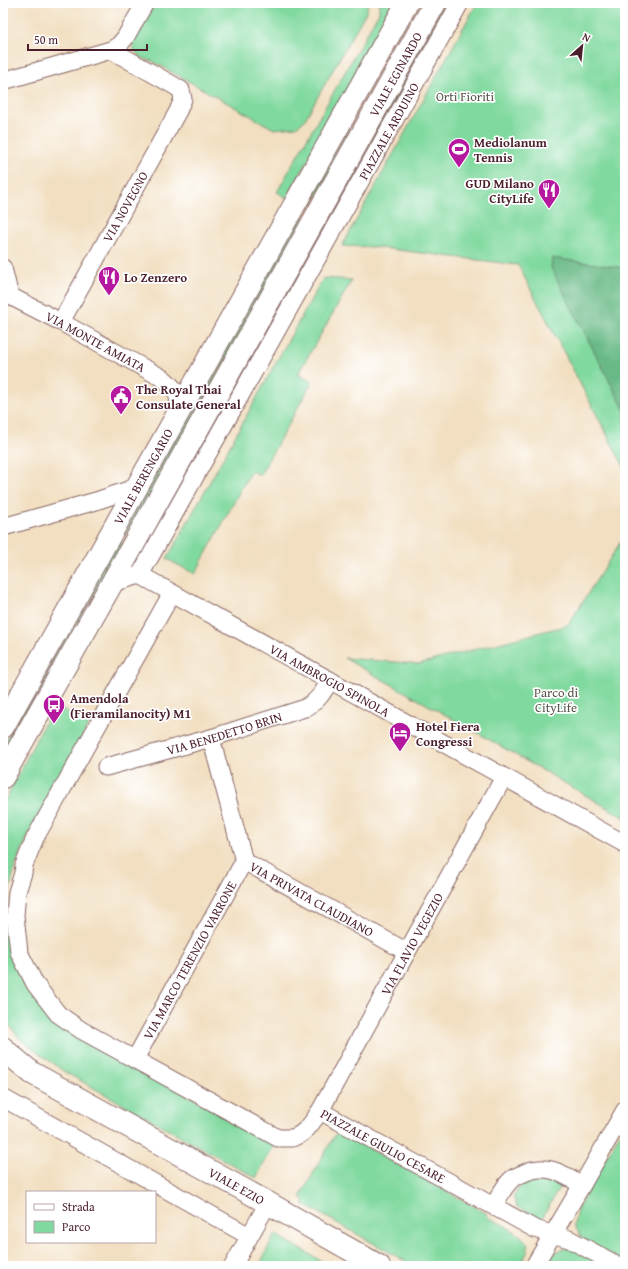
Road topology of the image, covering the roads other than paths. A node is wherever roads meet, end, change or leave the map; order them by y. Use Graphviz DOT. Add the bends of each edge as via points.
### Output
graph roads {
  1 [pos="145,3"];
  2 [pos="435,3"];
  3 [pos="460,3"];
  4 [pos="406,4"];
  5 [pos="111,50"];
  6 [pos="3,81"];
  7 [pos="356,145"];
  8 [pos="316,217"];
  9 [pos="3,268"];
  10 [pos="7,297"];
  11 [pos="61,322"];
  12 [pos="177,415"];
  13 [pos="137,487"];
  14 [pos="3,527"];
  15 [pos="140,574"];
  16 [pos="112,583"];
  17 [pos="172,593"];
  18 [pos="330,680"];
  19 [pos="3,727"];
  20 [pos="211,738"];
  21 [pos="106,767"];
  22 [pos="504,777"];
  23 [pos="3,778"];
  24 [pos="625,844"];
  25 [pos="244,861"];
  26 [pos="407,952"];
  27 [pos="3,1048"];
  28 [pos="135,1059"];
  29 [pos="3,1098"];
  30 [pos="625,1110"];
  31 [pos="320,1111"];
  32 [pos="582,1185"];
  33 [pos="268,1203"];
  34 [pos="494,1206"];
  35 [pos="552,1234"];
  36 [pos="249,1236"];
  37 [pos="233,1266"];
  38 [pos="379,1266"];
  39 [pos="534,1266"];
  40 [pos="619,1266"];
  1 -- 5 [label="street" via="125,38"];
  2 -- 7 [label="main road, VIALE EGINARDO"];
  3 -- 15 [label="street, PIAZZALE ARDUINO"];
  4 -- 7 [label="main road" via="406,30 360,112"];
  4 -- 12 [label="main road, VIALE BERENGARIO"];
  5 -- 6 [label="street"];
  5 -- 11 [label="street, VIA NOVEGNO" via="181,90 183,99"];
  7 -- 8 [label="main road, PIAZZALE ARDUINO"];
  8 -- 16 [label="main road, VIALE BERENGARIO"];
  9 -- 10 [label="street"];
  10 -- 11 [label="street, VIA MONTE AMIATA"];
  11 -- 12 [label="street, VIA MONTE AMIATA" via="168,382 178,395 180,405"];
  12 -- 13 [label="main road, VIALE BERENGARIO"];
  13 -- 14 [label="street"];
  13 -- 19 [label="main road, VIALE BERENGARIO"];
  15 -- 16 [label="street"];
  15 -- 17 [label="street, VIA AMBROGIO SPINOLA"];
  16 -- 23 [label="main road, VIALE BERENGARIO"];
  17 -- 18 [label="street, VIA AMBROGIO SPINOLA"];
  17 -- 28 [label="street" via="35,838 24,865 15,916 19,952 35,984 58,1014 81,1030"];
  18 -- 20 [label="street, VIA BENEDETTO BRIN" via="321,696 305,708"];
  18 -- 22 [label="street, VIA AMBROGIO SPINOLA"];
  20 -- 21 [label="street, VIA BENEDETTO BRIN"];
  20 -- 25 [label="street, VIA PRIVATA CLAUDIANO"];
  22 -- 24 [label="street, VIA AMBROGIO SPINOLA"];
  22 -- 26 [label="street, VIA FLAVIO VEGEZIO"];
  25 -- 26 [label="street, VIA PRIVATA CLAUDIANO"];
  25 -- 28 [label="street, VIA MARCO TERENZIO VARRONE"];
  26 -- 31 [label="street, VIA FLAVIO VEGEZIO"];
  27 -- 33 [label="main road, VIALE EZIO" via="32,1073"];
  28 -- 31 [label="street, PIAZZALE GIULIO CESARE" via="278,1138 292,1138 303,1133"];
  29 -- 36 [label="street"];
  30 -- 32 [label="street"];
  31 -- 34 [label="street, PIAZZALE GIULIO CESARE"];
  32 -- 34 [label="street" via="545,1168 529,1170 511,1179"];
  32 -- 35 [label="street"];
  33 -- 36 [label="street, VIALE EZIO"];
  33 -- 38 [label="main road"];
  34 -- 35 [label="street, PIAZZALE GIULIO CESARE" via="535,1229"];
  35 -- 39 [label="street"];
  35 -- 40 [label="street, PIAZZALE GIULIO CESARE" via="569,1239"];
  36 -- 37 [label="street"];
}
